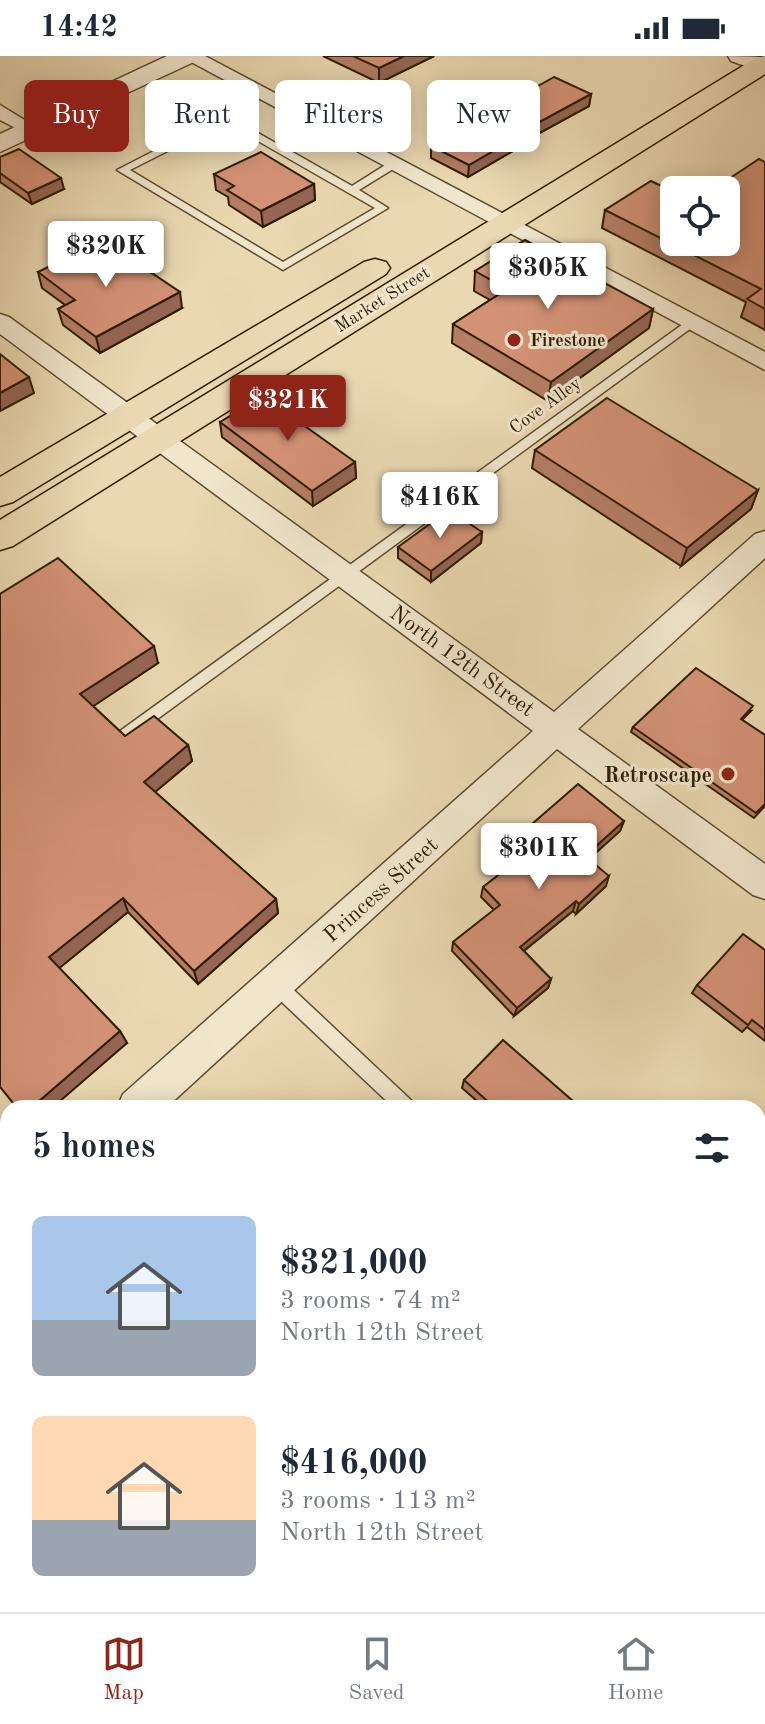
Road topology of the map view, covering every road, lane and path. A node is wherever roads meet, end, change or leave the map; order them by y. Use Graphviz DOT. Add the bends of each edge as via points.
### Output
graph roads {
  1 [pos="188,56"];
  2 [pos="724,56"];
  3 [pos="758,63"];
  4 [pos="129,84"];
  5 [pos="275,102"];
  6 [pos="0,111"];
  7 [pos="620,120"];
  8 [pos="24,126"];
  9 [pos="24,133"];
  10 [pos="0,144"];
  11 [pos="275,147"];
  12 [pos="285,152"];
  13 [pos="371,152"];
  14 [pos="394,164"];
  15 [pos="352,190"];
  16 [pos="502,192"];
  17 [pos="476,208"];
  18 [pos="504,222"];
  19 [pos="450,224"];
  20 [pos="396,256"];
  21 [pos="0,322"];
  22 [pos="690,323"];
  23 [pos="765,362"];
  24 [pos="128,416"];
  25 [pos="160,438"];
  26 [pos="0,493"];
  27 [pos="0,537"];
  28 [pos="765,541"];
  29 [pos="344,573"];
  30 [pos="557,729"];
  31 [pos="125,735"];
  32 [pos="765,884"];
  33 [pos="273,983"];
  34 [pos="146,1100"];
  35 [pos="398,1100"];
  1 -- 4 [label="street"];
  1 -- 5 [label="street"];
  2 -- 7 [label="main road"];
  3 -- 18 [label="main road, Market Street"];
  6 -- 8 [label="street"];
  9 -- 10 [label="street"];
  11 -- 15 [label="lane" via="225,118 122,170 283,267 383,208"];
  12 -- 15 [label="lane"];
  13 -- 14 [label="street"];
  14 -- 15 [label="lane"];
  14 -- 17 [label="street"];
  16 -- 17 [label="main road"];
  17 -- 18 [label="street"];
  17 -- 19 [label="main road"];
  18 -- 22 [label="street"];
  18 -- 25 [label="main road, Market Street"];
  20 -- 24 [label="main road, Market Street"];
  21 -- 24 [label="street, North 12th Street"];
  22 -- 23 [label="street"];
  22 -- 29 [label="lane, Cove Alley"];
  24 -- 25 [label="street, North 12th Street"];
  24 -- 26 [label="main road, Market Street"];
  25 -- 27 [label="main road, Market Street"];
  25 -- 29 [label="street, North 12th Street"];
  28 -- 30 [label="street, Princess Street"];
  29 -- 30 [label="street, North 12th Street"];
  29 -- 31 [label="lane, Cove Alley"];
  30 -- 32 [label="street, North 12th Street"];
  30 -- 33 [label="street, Princess Street"];
  33 -- 34 [label="street, Princess Street"];
  33 -- 35 [label="lane"];
}
